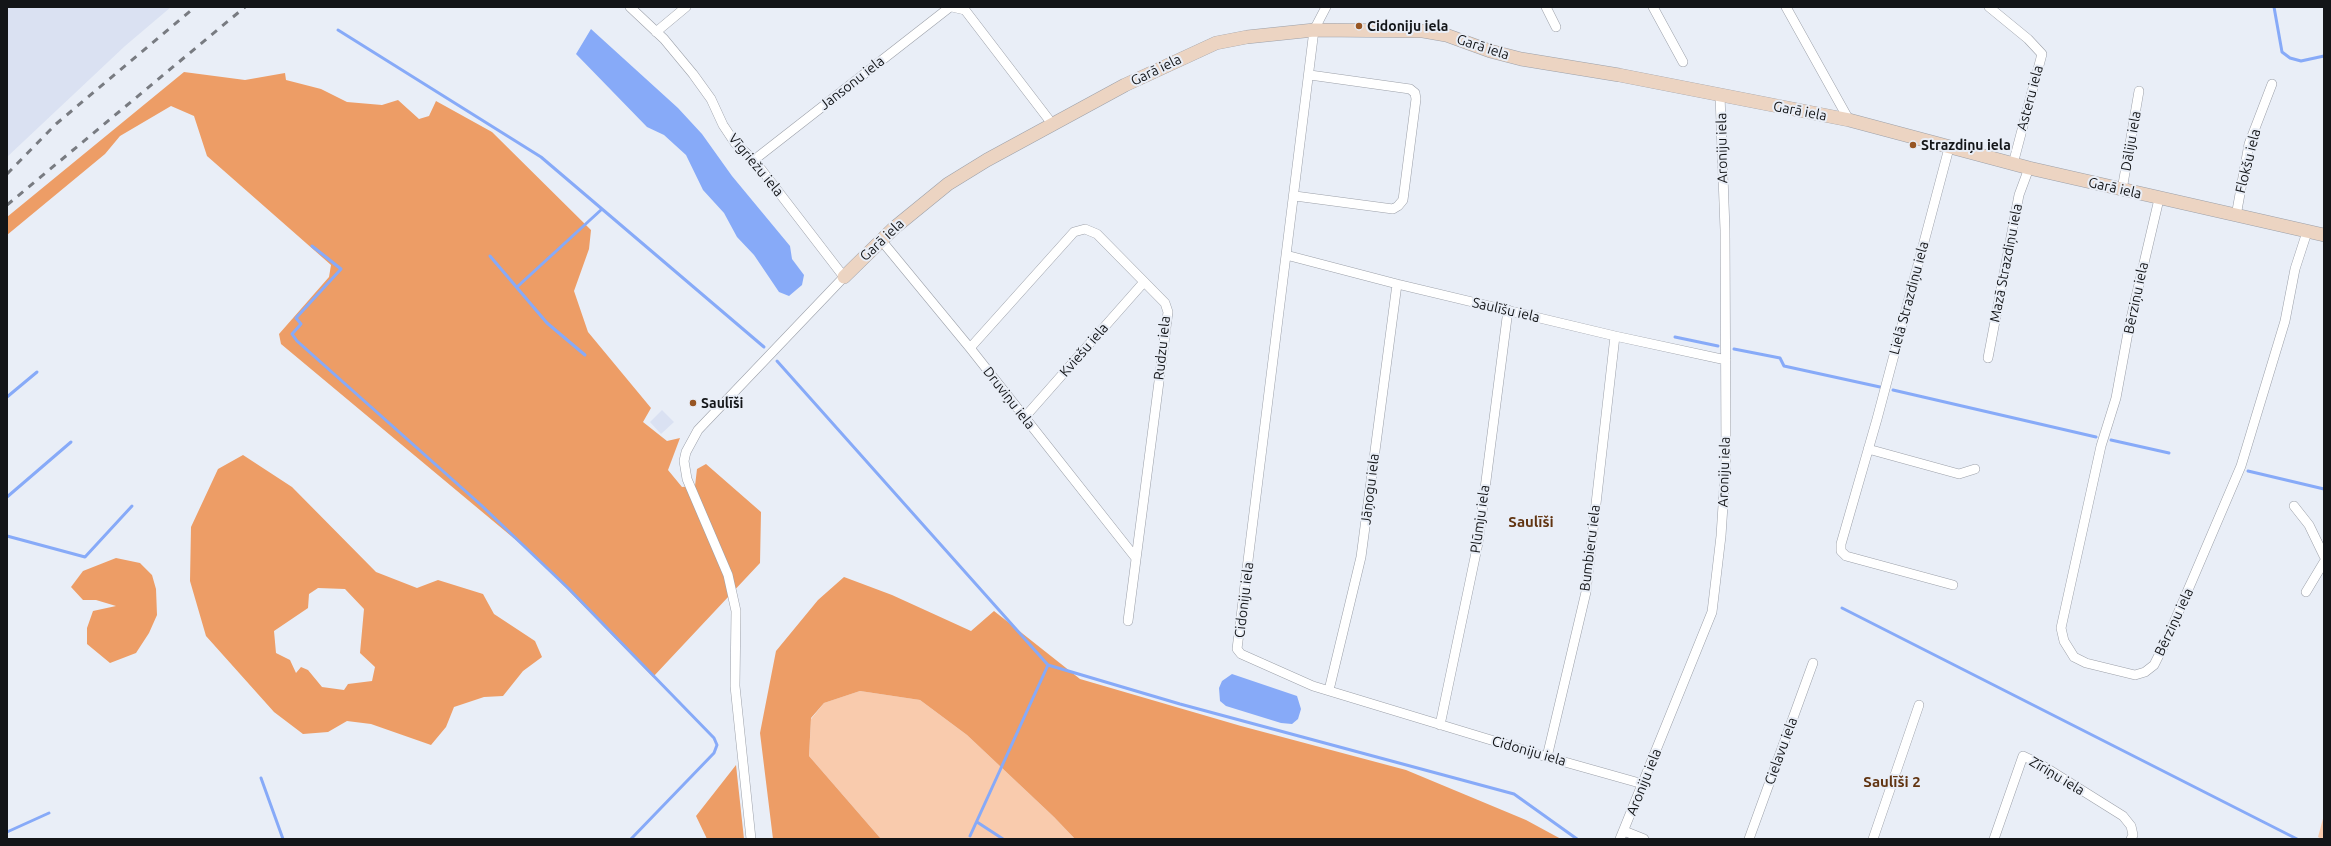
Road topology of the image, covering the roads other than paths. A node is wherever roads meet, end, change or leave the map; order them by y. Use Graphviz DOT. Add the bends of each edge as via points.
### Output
graph roads {
  1 [pos="630,7"];
  2 [pos="686,7"];
  3 [pos="951,7"];
  4 [pos="1326,7"];
  5 [pos="1546,7"];
  6 [pos="1653,7"];
  7 [pos="1786,7"];
  8 [pos="1989,7"];
  9 [pos="1556,27"];
  10 [pos="1314,30"];
  11 [pos="656,32"];
  12 [pos="1683,62"];
  13 [pos="1310,75"];
  14 [pos="2272,84"];
  15 [pos="2139,91"];
  16 [pos="1720,95"];
  17 [pos="1849,120"];
  18 [pos="1053,125"];
  19 [pos="1949,148"];
  20 [pos="754,160"];
  21 [pos="2013,164"];
  22 [pos="2029,168"];
  23 [pos="2122,190"];
  24 [pos="1295,196"];
  25 [pos="2159,199"];
  26 [pos="2236,216"];
  27 [pos="2307,232"];
  28 [pos="2324,234"];
  29 [pos="880,240"];
  30 [pos="1286,254"];
  31 [pos="844,277"];
  32 [pos="1144,282"];
  33 [pos="1397,284"];
  34 [pos="1508,310"];
  35 [pos="1615,336"];
  36 [pos="970,348"];
  37 [pos="1988,358"];
  38 [pos="1726,360"];
  39 [pos="1024,418"];
  40 [pos="1868,449"];
  41 [pos="1975,469"];
  42 [pos="2294,506"];
  43 [pos="1135,556"];
  44 [pos="2324,556"];
  45 [pos="2324,562"];
  46 [pos="1953,585"];
  47 [pos="2306,592"];
  48 [pos="1128,621"];
  49 [pos="1813,663"];
  50 [pos="1329,690"];
  51 [pos="1919,704"];
  52 [pos="1440,725"];
  53 [pos="1547,757"];
  54 [pos="1643,784"];
  55 [pos="1622,835"];
  56 [pos="751,839"];
  57 [pos="1644,839"];
  58 [pos="1748,839"];
  59 [pos="1873,839"];
  60 [pos="1994,839"];
  61 [pos="2131,839"];
  1 -- 11 [label="street, Vīgriežu iela"];
  2 -- 11 [label="street"];
  3 -- 18 [label="street, Jansonu iela" via="965,10"];
  3 -- 20 [label="street, Jansonu iela"];
  4 -- 10 [label="street, Cidoniju iela"];
  5 -- 9 [label="street"];
  6 -- 12 [label="street"];
  7 -- 17 [label="street"];
  8 -- 21 [label="street, Asteru iela" via="2042,54"];
  10 -- 13 [label="street, Cidoniju iela"];
  10 -- 16 [label="street, Garā iela" via="1423,31 1446,35 1521,59"];
  10 -- 18 [label="street, Garā iela" via="1247,37 1216,44 1125,85"];
  11 -- 20 [label="street, Vīgriežu iela" via="711,99 735,142"];
  13 -- 24 [label="street, Cidoniju iela"];
  13 -- 24 [label="street" via="1410,89 1415,93 1415,107 1403,200 1398,206 1392,209"];
  14 -- 26 [label="street, Flokšu iela" via="2249,144"];
  15 -- 23 [label="street, Dāliju iela"];
  16 -- 17 [label="street, Garā iela"];
  16 -- 38 [label="street, Aroniju iela"];
  17 -- 19 [label="street, Garā iela"];
  18 -- 29 [label="street, Garā iela" via="986,160 948,184"];
  19 -- 21 [label="street, Garā iela"];
  19 -- 40 [label="street, Lielā Strazdiņu iela"];
  20 -- 31 [label="street, Vīgriežu iela"];
  21 -- 22 [label="street, Garā iela"];
  22 -- 23 [label="street, Garā iela"];
  22 -- 37 [label="street, Mazā Strazdiņu iela" via="2019,195"];
  23 -- 25 [label="street, Garā iela"];
  24 -- 30 [label="street, Cidoniju iela"];
  25 -- 26 [label="street, Garā iela"];
  25 -- 27 [label="street, Bērziņu iela" via="2129,327 2116,398 2101,446 2060,628 2064,642 2074,657 2086,663 2135,675 2145,672 2154,665 2241,466 2285,321 2295,270"];
  26 -- 27 [label="street, Garā iela"];
  27 -- 28 [label="street, Garā iela"];
  29 -- 31 [label="street, Garā iela"];
  29 -- 36 [label="street, Druviņu iela"];
  30 -- 33 [label="street, Saulīšu iela"];
  30 -- 50 [label="street, Cidoniju iela" via="1237,650 1240,654 1262,664 1313,686"];
  31 -- 56 [label="street, Garā iela" via="698,430 684,461 687,479 728,575 736,611 735,686"];
  32 -- 36 [label="street, Rudzu iela" via="1097,234 1085,229 1074,232"];
  32 -- 39 [label="street, Kviešu iela"];
  32 -- 43 [label="street, Rudzu iela" via="1165,303 1168,312"];
  33 -- 34 [label="street, Saulīšu iela"];
  33 -- 50 [label="street, Jāņogu iela" via="1361,557"];
  34 -- 35 [label="street, Saulīšu iela"];
  34 -- 52 [label="street, Plūmju iela" via="1478,543"];
  35 -- 38 [label="street, Saulīšu iela"];
  35 -- 53 [label="street, Bumbieru iela" via="1586,592"];
  36 -- 39 [label="street, Druviņu iela"];
  38 -- 54 [label="street, Aroniju iela" via="1721,536 1712,612"];
  39 -- 43 [label="street, Druviņu iela"];
  40 -- 41 [label="street" via="1959,474"];
  40 -- 46 [label="street, Lielā Strazdiņu iela" via="1841,551 1846,556"];
  42 -- 44 [label="street" via="2309,525"];
  43 -- 48 [label="street, Rudzu iela"];
  45 -- 47 [label="street"];
  49 -- 58 [label="street, Cielavu iela"];
  50 -- 52 [label="street, Cidoniju iela"];
  51 -- 59 [label="street"];
  52 -- 53 [label="street, Cidoniju iela"];
  53 -- 54 [label="street, Cidoniju iela"];
  54 -- 55 [label="street, Aroniju iela"];
  55 -- 57 [label="street"];
  60 -- 61 [label="street, Zīriņu iela" via="2022,756 2123,816 2131,826"];
}
